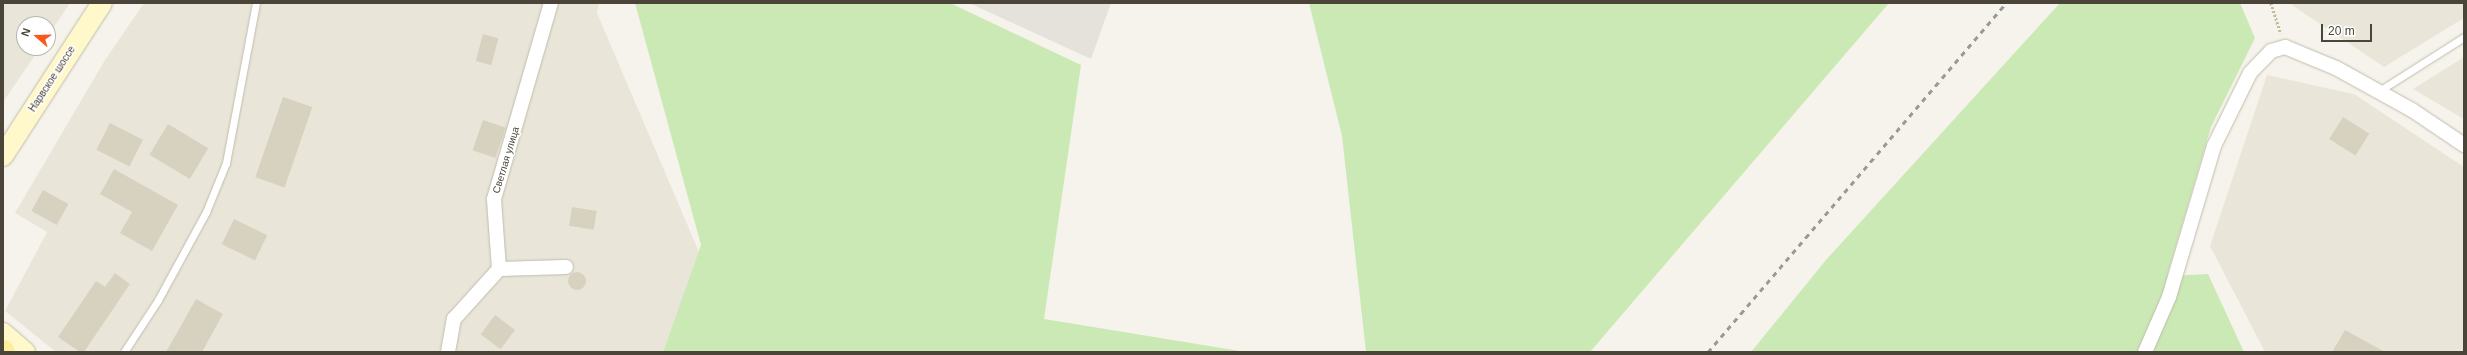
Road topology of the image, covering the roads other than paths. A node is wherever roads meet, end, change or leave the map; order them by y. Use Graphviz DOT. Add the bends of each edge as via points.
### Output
graph roads {
  1 [pos="102,3"];
  2 [pos="256,3"];
  3 [pos="552,3"];
  4 [pos="2464,37"];
  5 [pos="2379,91"];
  6 [pos="2464,145"];
  7 [pos="3,156"];
  8 [pos="566,267"];
  9 [pos="499,269"];
  10 [pos="3,333"];
  11 [pos="25,352"];
  12 [pos="124,352"];
  13 [pos="448,352"];
  14 [pos="2145,352"];
  1 -- 7 [label="main road, Нарвское шоссе"];
  2 -- 12 [label="lane" via="226,163 202,219 158,300"];
  3 -- 9 [label="street, Светлая улица" via="494,199"];
  4 -- 5 [label="lane"];
  5 -- 6 [label="street"];
  5 -- 14 [label="street" via="2285,46 2271,51 2250,73 2214,146 2169,297"];
  8 -- 9 [label="street"];
  9 -- 13 [label="street" via="454,319"];
  10 -- 11 [label="main road"];
}
